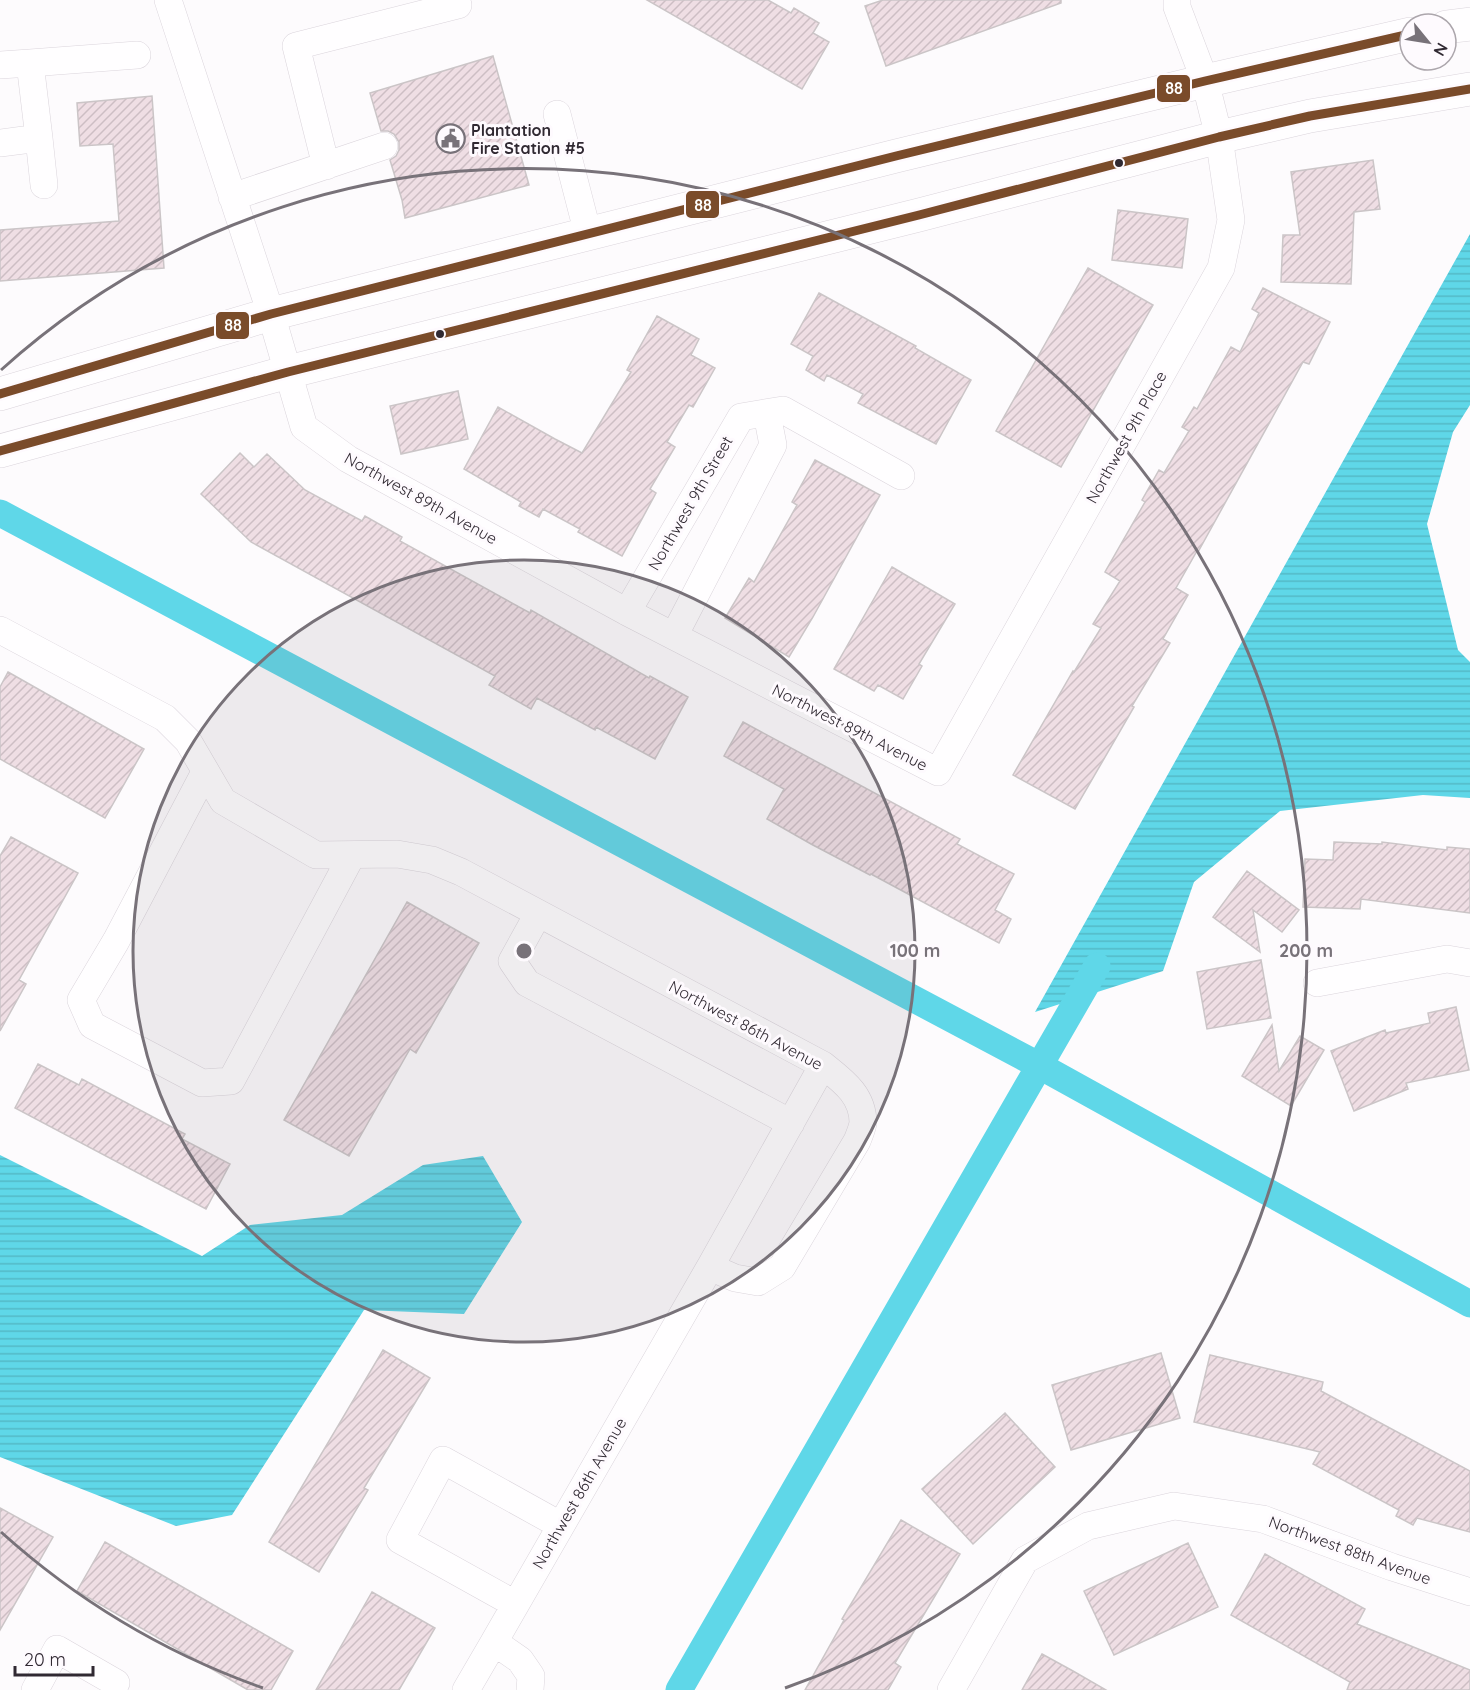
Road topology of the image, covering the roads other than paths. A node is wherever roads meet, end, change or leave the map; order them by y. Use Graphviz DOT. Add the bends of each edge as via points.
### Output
graph roads {
  1 [pos="168,0"];
  2 [pos="1175,2"];
  3 [pos="458,5"];
  4 [pos="1398,37"];
  5 [pos="137,56"];
  6 [pos="30,63"];
  7 [pos="0,65"];
  8 [pos="1205,81"];
  9 [pos="1470,89"];
  10 [pos="557,114"];
  11 [pos="1219,137"];
  12 [pos="39,138"];
  13 [pos="0,143"];
  14 [pos="384,146"];
  15 [pos="326,166"];
  16 [pos="44,185"];
  17 [pos="232,197"];
  18 [pos="588,234"];
  19 [pos="271,314"];
  20 [pos="288,372"];
  21 [pos="0,394"];
  22 [pos="767,414"];
  23 [pos="0,451"];
  24 [pos="901,476"];
  25 [pos="627,612"];
  26 [pos="0,630"];
  27 [pos="674,636"];
  28 [pos="205,772"];
  29 [pos="938,772"];
  30 [pos="352,855"];
  31 [pos="538,914"];
  32 [pos="1470,963"];
  33 [pos="1317,983"];
  34 [pos="823,1065"];
  35 [pos="790,1123"];
  36 [pos="710,1267"];
  37 [pos="560,1525"];
  38 [pos="1470,1592"];
  39 [pos="515,1604"];
  40 [pos="494,1642"];
  41 [pos="119,1688"];
  42 [pos="34,1690"];
  43 [pos="466,1690"];
  44 [pos="530,1690"];
  45 [pos="951,1690"];
  1 -- 17 [label="street, Northwest 89th Avenue"];
  2 -- 8 [label="street, Northwest 9th Place"];
  3 -- 15 [label="street" via="296,46"];
  4 -- 8 [label="main road"];
  5 -- 6 [label="street"];
  6 -- 7 [label="street"];
  6 -- 12 [label="street"];
  8 -- 11 [label="street, Northwest 9th Place"];
  8 -- 18 [label="main road"];
  9 -- 11 [label="main road" via="1310,116"];
  10 -- 18 [label="street"];
  11 -- 20 [label="main road"];
  11 -- 29 [label="street, Northwest 9th Place" via="1231,220 1221,268"];
  12 -- 13 [label="street"];
  12 -- 16 [label="street"];
  14 -- 15 [label="street"];
  15 -- 17 [label="street"];
  17 -- 19 [label="street, Northwest 89th Avenue"];
  18 -- 19 [label="main road"];
  19 -- 20 [label="street, Northwest 89th Avenue"];
  19 -- 21 [label="main road"];
  20 -- 23 [label="main road"];
  20 -- 25 [label="street, Northwest 89th Avenue" via="304,427 348,459"];
  22 -- 24 [label="street, Northwest 9th Street" via="783,410"];
  22 -- 25 [label="street, Northwest 9th Street" via="741,417"];
  22 -- 27 [label="street" via="773,445"];
  25 -- 27 [label="street, Northwest 89th Avenue"];
  26 -- 28 [label="street, Northwest 86th Avenue" via="165,718 188,741"];
  27 -- 29 [label="street, Northwest 89th Avenue"];
  28 -- 30 [label="street, Northwest 86th Avenue" via="223,801 316,855"];
  28 -- 30 [label="street" via="81,1000 92,1025 202,1083 231,1081"];
  30 -- 31 [label="street, Northwest 86th Avenue" via="397,854 432,860"];
  31 -- 34 [label="street, Northwest 86th Avenue"];
  31 -- 35 [label="street" via="512,961 527,983"];
  32 -- 33 [label="street" via="1447,959"];
  34 -- 35 [label="street"];
  34 -- 36 [label="street, Northwest 86th Avenue" via="848,1085 860,1102 863,1124 857,1142 782,1267 758,1282 735,1278"];
  35 -- 36 [label="street"];
  36 -- 37 [label="street, Northwest 86th Avenue"];
  37 -- 39 [label="street, Northwest 86th Avenue"];
  37 -- 39 [label="street" via="443,1460 400,1540"];
  38 -- 45 [label="street, Northwest 88th Avenue" via="1263,1518 1174,1506 1088,1526 1025,1560"];
  39 -- 40 [label="street, Northwest 86th Avenue"];
  40 -- 43 [label="street, Northwest 86th Avenue"];
  40 -- 44 [label="street" via="520,1660 531,1676"];
  41 -- 42 [label="street" via="57,1649"];
}
